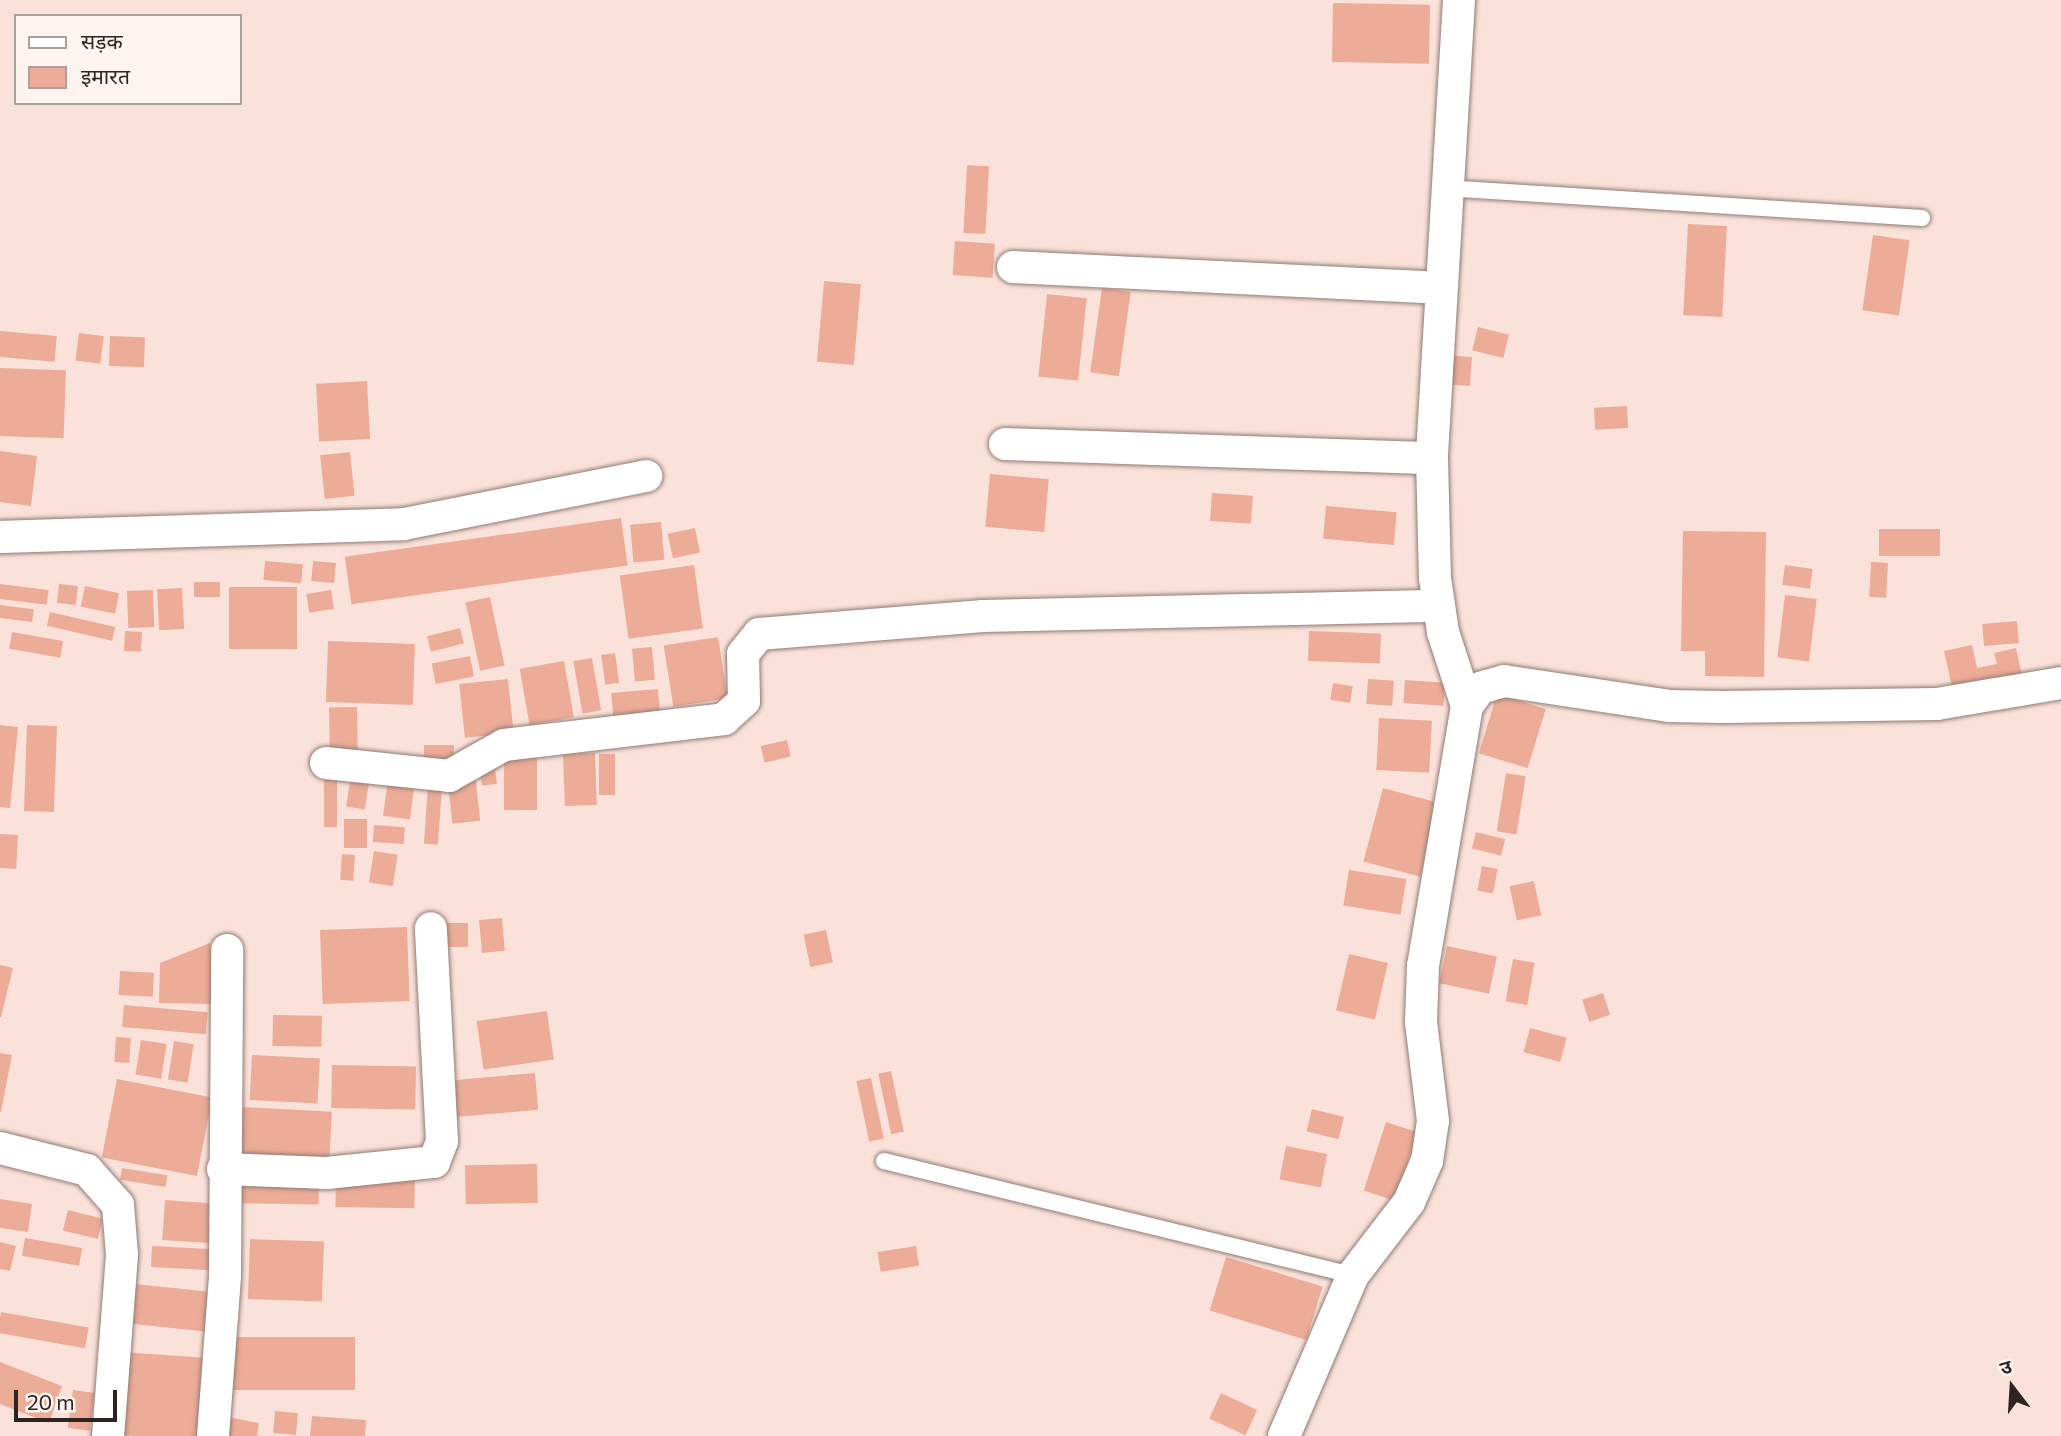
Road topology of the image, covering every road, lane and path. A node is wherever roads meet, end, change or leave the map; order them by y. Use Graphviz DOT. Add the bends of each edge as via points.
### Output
graph roads {
  1 [pos="1459,0"];
  2 [pos="1444,188"];
  3 [pos="1922,218"];
  4 [pos="1013,268"];
  5 [pos="1437,288"];
  6 [pos="1005,444"];
  7 [pos="1432,458"];
  8 [pos="646,476"];
  9 [pos="0,537"];
  10 [pos="1439,606"];
  11 [pos="2061,683"];
  12 [pos="1466,706"];
  13 [pos="326,763"];
  14 [pos="431,928"];
  15 [pos="227,950"];
  16 [pos="0,1148"];
  17 [pos="884,1161"];
  18 [pos="223,1169"];
  19 [pos="1353,1275"];
  20 [pos="108,1436"];
  21 [pos="213,1436"];
  22 [pos="1283,1436"];
  1 -- 2 [label="street"];
  2 -- 3 [label="lane"];
  2 -- 5 [label="street"];
  4 -- 5 [label="street"];
  5 -- 7 [label="street"];
  6 -- 7 [label="street"];
  7 -- 10 [label="street"];
  8 -- 9 [label="street" via="404,524"];
  10 -- 12 [label="street"];
  10 -- 13 [label="street" via="983,616 759,634 743,653 744,701 724,719 504,745 449,776"];
  11 -- 12 [label="street" via="1937,704 1670,706 1504,681 1480,688"];
  12 -- 19 [label="street" via="1423,967 1421,1022 1433,1121 1427,1161 1409,1202"];
  14 -- 18 [label="street" via="442,1141 434,1162 327,1173"];
  15 -- 18 [label="street"];
  16 -- 20 [label="street" via="87,1170 118,1205 122,1255"];
  17 -- 19 [label="lane"];
  18 -- 21 [label="street" via="225,1276"];
  19 -- 22 [label="street"];
}
